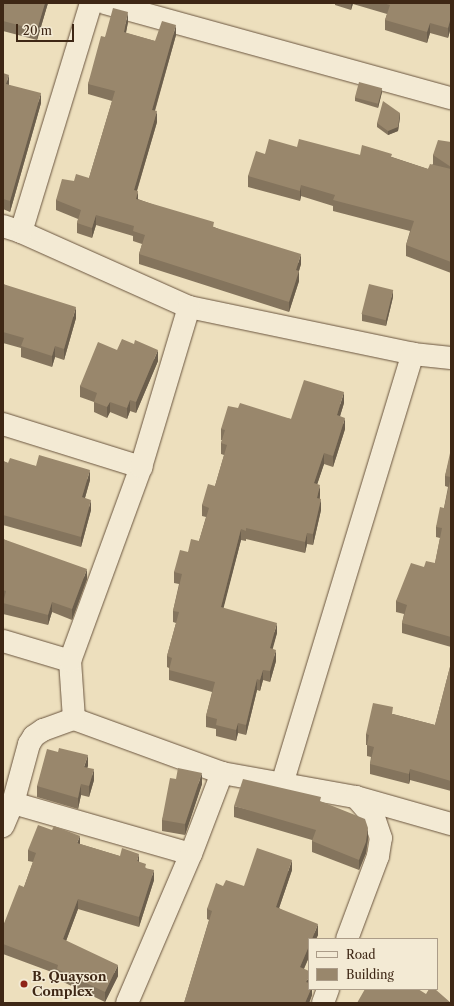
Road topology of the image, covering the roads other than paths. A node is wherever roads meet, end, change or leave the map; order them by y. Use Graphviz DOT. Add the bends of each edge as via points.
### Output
graph roads {
  1 [pos="91,3"];
  2 [pos="105,3"];
  3 [pos="451,98"];
  4 [pos="12,229"];
  5 [pos="189,307"];
  6 [pos="413,354"];
  7 [pos="451,358"];
  8 [pos="3,424"];
  9 [pos="141,467"];
  10 [pos="3,641"];
  11 [pos="70,661"];
  12 [pos="74,719"];
  13 [pos="222,773"];
  14 [pos="282,784"];
  15 [pos="356,797"];
  16 [pos="13,803"];
  17 [pos="451,824"];
  18 [pos="3,826"];
  19 [pos="191,854"];
  20 [pos="347,938"];
  21 [pos="328,990"];
  22 [pos="127,1003"];
  23 [pos="323,1003"];
  1 -- 4 [label="street"];
  2 -- 3 [label="street"];
  4 -- 5 [label="street"];
  5 -- 6 [label="street"];
  5 -- 9 [label="street"];
  6 -- 7 [label="street"];
  6 -- 14 [label="street"];
  8 -- 9 [label="street"];
  9 -- 11 [label="street"];
  10 -- 11 [label="street"];
  11 -- 12 [label="street"];
  12 -- 13 [label="street"];
  12 -- 16 [label="street" via="43,730 34,736 29,744"];
  13 -- 14 [label="street"];
  13 -- 19 [label="street"];
  14 -- 15 [label="street"];
  15 -- 17 [label="street"];
  15 -- 20 [label="street" via="374,818 381,838 378,856"];
  16 -- 18 [label="street"];
  16 -- 19 [label="street"];
  19 -- 22 [label="street"];
  21 -- 23 [label="street"];
}
